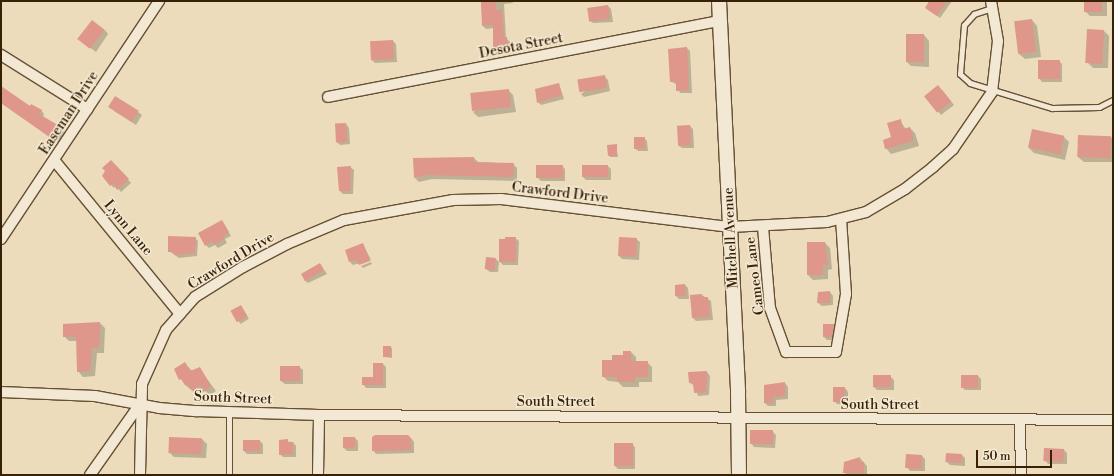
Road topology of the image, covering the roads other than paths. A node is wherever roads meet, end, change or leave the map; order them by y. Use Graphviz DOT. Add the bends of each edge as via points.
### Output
graph roads {
  1 [pos="159,1"];
  2 [pos="719,1"];
  3 [pos="991,4"];
  4 [pos="720,21"];
  5 [pos="1,55"];
  6 [pos="992,92"];
  7 [pos="328,97"];
  8 [pos="1113,100"];
  9 [pos="87,109"];
  10 [pos="54,160"];
  11 [pos="841,219"];
  12 [pos="763,227"];
  13 [pos="730,228"];
  14 [pos="1,238"];
  15 [pos="180,314"];
  16 [pos="1,392"];
  17 [pos="140,404"];
  18 [pos="229,412"];
  19 [pos="319,415"];
  20 [pos="739,417"];
  21 [pos="1020,420"];
  22 [pos="1113,420"];
  23 [pos="90,475"];
  24 [pos="140,475"];
  25 [pos="229,475"];
  26 [pos="318,475"];
  27 [pos="739,475"];
  28 [pos="1021,475"];
  1 -- 9 [label="street, Easeman Drive"];
  2 -- 4 [label="street, Mitchell Avenue"];
  3 -- 6 [label="street, Crawford Drive" via="998,41"];
  3 -- 6 [label="lane" via="974,14 964,25 960,74 970,83"];
  4 -- 7 [label="street, Desota Street"];
  4 -- 13 [label="street, Mitchell Avenue"];
  5 -- 9 [label="street"];
  6 -- 8 [label="lane" via="1052,108 1099,107"];
  6 -- 11 [label="street, Crawford Drive" via="953,149 933,167 883,203"];
  9 -- 10 [label="street, Easeman Drive"];
  10 -- 14 [label="street, Easeman Drive"];
  10 -- 15 [label="street, Lynn Lane"];
  11 -- 12 [label="street, Crawford Drive"];
  11 -- 12 [label="street, Cameo Lane" via="846,294 836,352 786,352 770,308"];
  12 -- 13 [label="street, Crawford Drive"];
  13 -- 15 [label="street, Crawford Drive" via="501,200 453,200 344,220 287,244 195,298"];
  13 -- 20 [label="street, Mitchell Avenue"];
  15 -- 17 [label="street, Crawford Drive" via="166,330 148,369 142,384"];
  16 -- 17 [label="street, South Street" via="95,396"];
  17 -- 18 [label="street, South Street" via="160,408"];
  17 -- 23 [label="street"];
  17 -- 24 [label="street, Crawford Drive"];
  18 -- 19 [label="street, South Street"];
  18 -- 25 [label="lane"];
  19 -- 20 [label="street, South Street"];
  19 -- 26 [label="street"];
  20 -- 21 [label="street, South Street"];
  20 -- 27 [label="street, Mitchell Avenue"];
  21 -- 22 [label="street, South Street"];
  21 -- 28 [label="street"];
}
